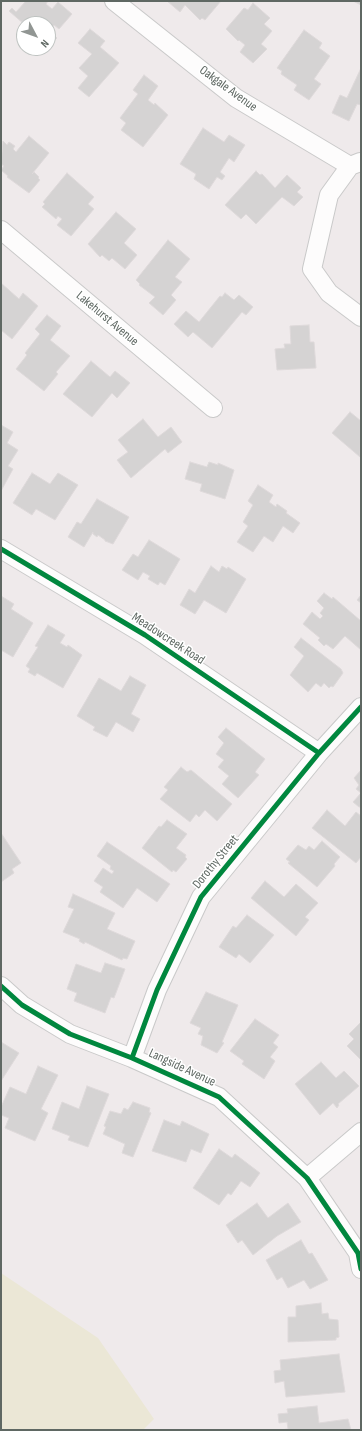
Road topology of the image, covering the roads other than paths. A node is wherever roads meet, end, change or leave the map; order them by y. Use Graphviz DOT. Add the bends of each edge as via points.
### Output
graph roads {
  1 [pos="114,1"];
  2 [pos="356,164"];
  3 [pos="1,230"];
  4 [pos="361,317"];
  5 [pos="213,408"];
  6 [pos="1,549"];
  7 [pos="361,706"];
  8 [pos="319,753"];
  9 [pos="1,986"];
  10 [pos="132,1058"];
  11 [pos="361,1132"];
  12 [pos="307,1178"];
  13 [pos="361,1269"];
  1 -- 2 [label="street, Oakgale Avenue" via="236,98"];
  2 -- 4 [label="street" via="329,194 312,270 329,293"];
  3 -- 5 [label="street, Lakehurst Avenue"];
  6 -- 8 [label="street, Meadowcreek Road" via="145,635"];
  7 -- 8 [label="street, Dorothy Street"];
  8 -- 10 [label="street, Dorothy Street" via="201,897 157,990"];
  9 -- 10 [label="street, Langside Avenue" via="22,1005 70,1034"];
  10 -- 12 [label="street, Langside Avenue" via="219,1098"];
  11 -- 12 [label="street"];
  12 -- 13 [label="street, Langside Avenue" via="358,1254"];
}
